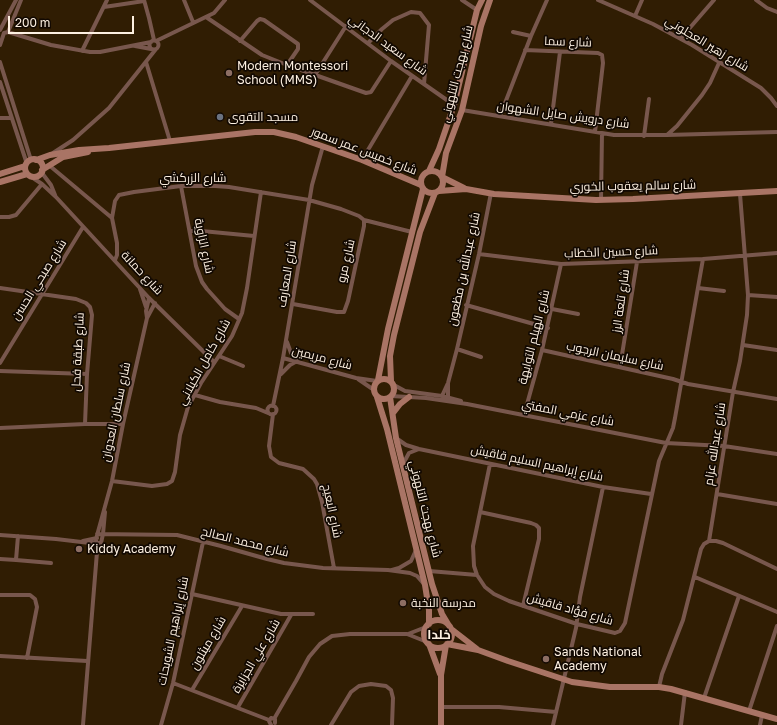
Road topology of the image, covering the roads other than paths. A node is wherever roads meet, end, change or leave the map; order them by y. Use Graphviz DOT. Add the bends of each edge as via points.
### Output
graph roads {
  1 [pos="16,0"];
  2 [pos="21,0"];
  3 [pos="107,0"];
  4 [pos="144,0"];
  5 [pos="184,0"];
  6 [pos="225,0"];
  7 [pos="310,0"];
  8 [pos="462,0"];
  9 [pos="482,0"];
  10 [pos="490,0"];
  11 [pos="548,0"];
  12 [pos="598,0"];
  13 [pos="642,0"];
  14 [pos="714,0"];
  15 [pos="756,0"];
  16 [pos="104,7"];
  17 [pos="477,10"];
  18 [pos="777,12"];
  19 [pos="635,16"];
  20 [pos="206,17"];
  21 [pos="193,22"];
  22 [pos="346,26"];
  23 [pos="0,30"];
  24 [pos="8,32"];
  25 [pos="513,32"];
  26 [pos="531,36"];
  27 [pos="681,38"];
  28 [pos="240,41"];
  29 [pos="155,42"];
  30 [pos="368,43"];
  31 [pos="0,45"];
  32 [pos="132,46"];
  33 [pos="153,49"];
  34 [pos="525,50"];
  35 [pos="82,51"];
  36 [pos="560,52"];
  37 [pos="391,61"];
  38 [pos="0,62"];
  39 [pos="146,62"];
  40 [pos="719,62"];
  41 [pos="287,65"];
  42 [pos="315,75"];
  43 [pos="412,76"];
  44 [pos="0,82"];
  45 [pos="424,84"];
  46 [pos="649,99"];
  47 [pos="454,105"];
  48 [pos="777,106"];
  49 [pos="462,110"];
  50 [pos="500,116"];
  51 [pos="0,118"];
  52 [pos="12,118"];
  53 [pos="551,124"];
  54 [pos="595,132"];
  55 [pos="777,132"];
  56 [pos="602,133"];
  57 [pos="667,135"];
  58 [pos="644,136"];
  59 [pos="73,140"];
  60 [pos="170,140"];
  61 [pos="323,146"];
  62 [pos="110,148"];
  63 [pos="79,150"];
  64 [pos="50,155"];
  65 [pos="362,160"];
  66 [pos="30,162"];
  67 [pos="50,166"];
  68 [pos="42,171"];
  69 [pos="429,171"];
  70 [pos="0,174"];
  71 [pos="29,175"];
  72 [pos="442,177"];
  73 [pos="0,182"];
  74 [pos="42,184"];
  75 [pos="181,186"];
  76 [pos="422,187"];
  77 [pos="466,189"];
  78 [pos="777,191"];
  79 [pos="261,192"];
  80 [pos="437,192"];
  81 [pos="491,194"];
  82 [pos="740,194"];
  83 [pos="56,197"];
  84 [pos="309,200"];
  85 [pos="601,200"];
  86 [pos="0,217"];
  87 [pos="112,218"];
  88 [pos="364,220"];
  89 [pos="83,227"];
  90 [pos="190,231"];
  91 [pos="412,232"];
  92 [pos="254,236"];
  93 [pos="777,253"];
  94 [pos="479,254"];
  95 [pos="745,254"];
  96 [pos="703,258"];
  97 [pos="115,260"];
  98 [pos="637,262"];
  99 [pos="561,264"];
  100 [pos="138,285"];
  101 [pos="0,288"];
  102 [pos="698,288"];
  103 [pos="724,291"];
  104 [pos="43,294"];
  105 [pos="748,295"];
  106 [pos="777,297"];
  107 [pos="150,298"];
  108 [pos="155,303"];
  109 [pos="293,304"];
  110 [pos="466,305"];
  111 [pos="552,309"];
  112 [pos="146,311"];
  113 [pos="578,314"];
  114 [pos="147,318"];
  115 [pos="239,319"];
  116 [pos="548,328"];
  117 [pos="286,340"];
  118 [pos="742,344"];
  119 [pos="457,349"];
  120 [pos="542,350"];
  121 [pos="777,350"];
  122 [pos="219,356"];
  123 [pos="482,356"];
  124 [pos="283,358"];
  125 [pos="297,361"];
  126 [pos="214,362"];
  127 [pos="0,364"];
  128 [pos="243,366"];
  129 [pos="620,368"];
  130 [pos="0,371"];
  131 [pos="87,374"];
  132 [pos="280,375"];
  133 [pos="356,378"];
  134 [pos="377,380"];
  135 [pos="392,383"];
  136 [pos="448,383"];
  137 [pos="682,383"];
  138 [pos="374,390"];
  139 [pos="733,392"];
  140 [pos="195,395"];
  141 [pos="377,397"];
  142 [pos="390,397"];
  143 [pos="409,397"];
  144 [pos="441,398"];
  145 [pos="448,399"];
  146 [pos="777,399"];
  147 [pos="272,406"];
  148 [pos="256,408"];
  149 [pos="393,413"];
  150 [pos="270,414"];
  151 [pos="524,415"];
  152 [pos="85,424"];
  153 [pos="123,424"];
  154 [pos="0,428"];
  155 [pos="396,438"];
  156 [pos="666,443"];
  157 [pos="724,446"];
  158 [pos="420,449"];
  159 [pos="777,454"];
  160 [pos="403,464"];
  161 [pos="490,464"];
  162 [pos="112,481"];
  163 [pos="603,487"];
  164 [pos="651,494"];
  165 [pos="717,494"];
  166 [pos="777,504"];
  167 [pos="104,510"];
  168 [pos="480,512"];
  169 [pos="0,535"];
  170 [pos="18,536"];
  171 [pos="102,538"];
  172 [pos="96,539"];
  173 [pos="709,541"];
  174 [pos="203,542"];
  175 [pos="416,547"];
  176 [pos="97,552"];
  177 [pos="0,559"];
  178 [pos="16,560"];
  179 [pos="51,563"];
  180 [pos="334,568"];
  181 [pos="777,569"];
  182 [pos="388,570"];
  183 [pos="429,571"];
  184 [pos="477,575"];
  185 [pos="695,577"];
  186 [pos="425,585"];
  187 [pos="192,594"];
  188 [pos="0,595"];
  189 [pos="739,596"];
  190 [pos="242,606"];
  191 [pos="523,606"];
  192 [pos="777,612"];
  193 [pos="313,614"];
  194 [pos="291,615"];
  195 [pos="577,624"];
  196 [pos="427,625"];
  197 [pos="449,626"];
  198 [pos="777,626"];
  199 [pos="408,634"];
  200 [pos="428,643"];
  201 [pos="446,645"];
  202 [pos="478,650"];
  203 [pos="0,656"];
  204 [pos="27,658"];
  205 [pos="88,662"];
  206 [pos="441,675"];
  207 [pos="563,680"];
  208 [pos="173,683"];
  209 [pos="659,687"];
  210 [pos="192,690"];
  211 [pos="685,692"];
  212 [pos="704,698"];
  213 [pos="238,707"];
  214 [pos="442,707"];
  215 [pos="749,711"];
  216 [pos="556,712"];
  217 [pos="762,715"];
  218 [pos="777,719"];
  219 [pos="273,723"];
  220 [pos="83,725"];
  221 [pos="161,725"];
  222 [pos="332,725"];
  223 [pos="392,725"];
  224 [pos="441,725"];
  225 [pos="553,725"];
  226 [pos="681,725"];
  227 [pos="760,725"];
  1 -- 23 [label="street"];
  2 -- 24 [label="street"];
  3 -- 16 [label="street"];
  4 -- 16 [label="street"];
  4 -- 29 [label="street"];
  5 -- 21 [label="street"];
  6 -- 20 [label="street" via="214,13"];
  7 -- 22 [label="street, شارع سعيد الدجاني"];
  8 -- 17 [label="street"];
  9 -- 17 [label="street, شارع بهجت التلهوني"];
  10 -- 49 [label="street, شارع بهجت التلهوني" via="481,26"];
  11 -- 26 [label="street"];
  12 -- 19 [label="street, شارع زهير العجلوني"];
  13 -- 19 [label="street"];
  14 -- 27 [label="street"];
  15 -- 18 [label="street"];
  16 -- 35 [label="street"];
  17 -- 47 [label="street, شارع بهجت التلهوني"];
  19 -- 27 [label="street, شارع زهير العجلوني"];
  20 -- 21 [label="street"];
  20 -- 28 [label="street"];
  21 -- 29 [label="street"];
  22 -- 30 [label="street, شارع سعيد الدجاني"];
  22 -- 42 [label="street"];
  24 -- 31 [label="street" via="4,34"];
  24 -- 35 [label="street"];
  25 -- 26 [label="street"];
  26 -- 34 [label="street"];
  27 -- 40 [label="street, شارع زهير العجلوني"];
  28 -- 41 [label="street" via="262,55"];
  28 -- 41 [label="street" via="257,21 264,20 298,44 298,49"];
  29 -- 32 [label="street"];
  29 -- 33 [label="street" via="158,47"];
  29 -- 33 [label="street" via="149,45"];
  30 -- 37 [label="street, شارع سعيد الدجاني"];
  30 -- 45 [label="street" via="393,20 411,12 420,13 429,25"];
  32 -- 33 [label="street"];
  32 -- 35 [label="street" via="100,52"];
  33 -- 39 [label="street"];
  34 -- 36 [label="street, شارع سما"];
  34 -- 50 [label="street"];
  36 -- 53 [label="street"];
  36 -- 54 [label="street, شارع سما" via="602,55"];
  37 -- 42 [label="street" via="369,93"];
  37 -- 43 [label="street, شارع سعيد الدجاني"];
  38 -- 66 [label="street"];
  39 -- 59 [label="street" via="109,108"];
  39 -- 60 [label="street"];
  40 -- 48 [label="street, شارع زهير العجلوني" via="761,88"];
  40 -- 57 [label="street" via="702,95"];
  41 -- 42 [label="street"];
  43 -- 45 [label="street, شارع سعيد الدجاني"];
  43 -- 65 [label="street"];
  44 -- 52 [label="street"];
  45 -- 47 [label="street, شارع سعيد الدجاني"];
  46 -- 58 [label="street"];
  47 -- 69 [label="street, شارع بهجت التلهوني"];
  49 -- 50 [label="street, شارع درويش صايل الشهوان"];
  49 -- 72 [label="street, شارع بهجت التلهوني" via="446,153"];
  50 -- 53 [label="street, شارع درويش صايل الشهوان"];
  51 -- 52 [label="street"];
  52 -- 66 [label="street"];
  53 -- 54 [label="street, شارع درويش صايل الشهوان"];
  54 -- 56 [label="street, شارع درويش صايل الشهوان"];
  55 -- 57 [label="street, شارع درويش صايل الشهوان"];
  56 -- 58 [label="street, شارع درويش صايل الشهوان"];
  56 -- 85 [label="street"];
  57 -- 58 [label="street, شارع درويش صايل الشهوان"];
  59 -- 63 [label="street"];
  59 -- 64 [label="street"];
  60 -- 61 [label="street, شارع خميس عمر سمور" via="269,131"];
  60 -- 62 [label="street, شارع خميس عمر سمور"];
  61 -- 65 [label="street, شارع خميس عمر سمور"];
  61 -- 84 [label="street, شارع المعارف"];
  62 -- 63 [label="street, شارع خميس عمر سمور"];
  62 -- 67 [label="street, شارع خميس عمر سمور" via="63,157"];
  63 -- 64 [label="street, شارع خميس عمر سمور"];
  64 -- 66 [label="street, شارع خميس عمر سمور"];
  65 -- 76 [label="street, شارع خميس عمر سمور"];
  66 -- 68 [label="street" via="42,165"];
  66 -- 70 [label="street, شارع خميس عمر سمور"];
  66 -- 71 [label="street"];
  67 -- 68 [label="street, شارع خميس عمر سمور"];
  67 -- 87 [label="street"];
  68 -- 71 [label="street, شارع خميس عمر سمور" via="38,176"];
  68 -- 83 [label="street, شارع حمانة"];
  69 -- 72 [label="street" via="436,172"];
  69 -- 76 [label="street" via="422,177"];
  71 -- 73 [label="street, شارع خميس عمر سمور"];
  71 -- 74 [label="street, شارع حمانة"];
  72 -- 77 [label="street, شارع سالم يعقوب الخوري"];
  72 -- 80 [label="street" via="443,183"];
  74 -- 83 [label="street, شارع حمانة"];
  74 -- 86 [label="street" via="16,215"];
  75 -- 79 [label="street, شارع الزركشي" via="215,186"];
  75 -- 87 [label="street, شارع الزركشي" via="119,195 114,201"];
  75 -- 90 [label="street, شارع الزاوية"];
  76 -- 80 [label="street" via="428,192"];
  76 -- 91 [label="street"];
  77 -- 80 [label="street, شارع سالم يعقوب الخوري"];
  77 -- 81 [label="street, شارع سالم يعقوب الخوري"];
  78 -- 82 [label="street, شارع سالم يعقوب الخوري"];
  79 -- 84 [label="street, شارع الزركشي"];
  79 -- 92 [label="street, شارع كامل الكيلاني"];
  80 -- 135 [label="street" via="420,232 394,335 390,356"];
  81 -- 85 [label="street, شارع سالم يعقوب الخوري"];
  81 -- 94 [label="street, شارع عبدالله بن مظعون"];
  82 -- 85 [label="street, شارع سالم يعقوب الخوري"];
  82 -- 95 [label="street, شارع عبدالله عزام"];
  83 -- 89 [label="street, شارع حمانة"];
  84 -- 88 [label="street" via="356,214"];
  84 -- 109 [label="street, شارع المعارف"];
  87 -- 97 [label="street, شارع الزركشي" via="117,243"];
  88 -- 91 [label="street"];
  88 -- 109 [label="street, شارع مرو" via="344,312"];
  89 -- 97 [label="street, شارع حمانة"];
  89 -- 104 [label="street, شارع صبحي الحسن"];
  90 -- 92 [label="street"];
  90 -- 115 [label="street, شارع الزاوية" via="196,266 202,282 225,309"];
  91 -- 134 [label="street"];
  92 -- 115 [label="street, شارع كامل الكيلاني" via="247,288"];
  93 -- 95 [label="street, شارع حسين الخطاب"];
  94 -- 99 [label="street, شارع حسين الخطاب"];
  94 -- 110 [label="street, شارع عبدالله بن مظعون"];
  95 -- 96 [label="street, شارع حسين الخطاب"];
  95 -- 105 [label="street, شارع عبدالله عزام"];
  96 -- 98 [label="street, شارع حسين الخطاب"];
  96 -- 102 [label="street, شارع فؤاد قاقيش"];
  97 -- 100 [label="street, شارع حمانة"];
  98 -- 99 [label="street, شارع حسين الخطاب"];
  98 -- 129 [label="street, شارع تلعة الرز"];
  99 -- 111 [label="street, شارع الهيلم التوايهة"];
  100 -- 107 [label="street, شارع حمانة"];
  100 -- 112 [label="street"];
  101 -- 104 [label="street"];
  102 -- 103 [label="street"];
  102 -- 137 [label="street, شارع فؤاد قاقيش"];
  104 -- 127 [label="street, شارع صبحي الحسن"];
  104 -- 131 [label="street, شارع طبقة فحل" via="82,301 90,307 92,323"];
  105 -- 106 [label="street"];
  105 -- 118 [label="street, شارع عبدالله عزام"];
  107 -- 108 [label="street, شارع حمانة"];
  107 -- 112 [label="street, شارع سلطان العدوان"];
  108 -- 114 [label="street, شارع سلطان العدوان"];
  108 -- 126 [label="street, شارع حمانة"];
  109 -- 117 [label="street, شارع المعارف"];
  110 -- 116 [label="street"];
  110 -- 119 [label="street, شارع عبدالله بن مظعون"];
  111 -- 113 [label="street"];
  111 -- 116 [label="street, شارع الهيلم التوايهة"];
  112 -- 114 [label="street, شارع سلطان العدوان"];
  114 -- 153 [label="street, شارع سلطان العدوان"];
  115 -- 122 [label="street, شارع كامل الكيلاني"];
  116 -- 120 [label="street, شارع الهيلم التوايهة"];
  117 -- 124 [label="street, شارع المعارف"];
  117 -- 125 [label="street"];
  118 -- 121 [label="street"];
  118 -- 139 [label="street, شارع عبدالله عزام"];
  119 -- 123 [label="street"];
  119 -- 136 [label="street, شارع عبدالله بن مظعون"];
  120 -- 129 [label="street, شارع سليمان الرجوب"];
  120 -- 151 [label="street, شارع الهيلم التوايهة"];
  122 -- 126 [label="street, شارع كامل الكيلاني"];
  122 -- 128 [label="street"];
  124 -- 125 [label="street, شارع مريمين"];
  124 -- 132 [label="street, شارع المعارف"];
  125 -- 132 [label="street"];
  125 -- 133 [label="street, شارع مريمين"];
  126 -- 140 [label="street, شارع كامل الكيلاني"];
  129 -- 137 [label="street, شارع سليمان الرجوب"];
  130 -- 131 [label="street"];
  131 -- 152 [label="street, شارع طبقة فحل"];
  132 -- 147 [label="street, شارع المعارف"];
  133 -- 134 [label="street, شارع مريمين"];
  133 -- 138 [label="street, شارع مريمين"];
  134 -- 135 [label="street" via="384,378"];
  134 -- 138 [label="street"];
  135 -- 142 [label="street" via="394,391"];
  135 -- 144 [label="street, شارع عزمي المفتي" via="409,392"];
  136 -- 144 [label="street, شارع عبدالله بن مظعون"];
  136 -- 145 [label="street, شارع عبدالله بن مظعون"];
  137 -- 139 [label="street, شارع سليمان الرجوب"];
  137 -- 156 [label="street, شارع فؤاد قاقيش" via="673,428"];
  138 -- 141 [label="street"];
  139 -- 146 [label="street, شارع سليمان الرجوب"];
  139 -- 157 [label="street, شارع عبدالله عزام"];
  140 -- 148 [label="street"];
  140 -- 162 [label="street, شارع كامل الكيلاني" via="188,407 180,435 172,481 152,486"];
  141 -- 142 [label="street"];
  141 -- 175 [label="street, شارع بهجت التلهوني"];
  142 -- 143 [label="street, شارع عزمي المفتي"];
  142 -- 149 [label="street, شارع بهجت التلهوني"];
  143 -- 144 [label="street, شارع عزمي المفتي"];
  143 -- 149 [label="street"];
  144 -- 145 [label="street, شارع عزمي المفتي"];
  145 -- 151 [label="street, شارع عزمي المفتي"];
  147 -- 148 [label="street"];
  147 -- 150 [label="street" via="267,409"];
  147 -- 150 [label="street" via="276,410"];
  148 -- 150 [label="street"];
  149 -- 155 [label="street, شارع بهجت التلهوني"];
  150 -- 180 [label="street, شارع البعيج" via="271,457 279,463 303,469 317,484"];
  151 -- 156 [label="street, شارع عزمي المفتي"];
  152 -- 153 [label="street"];
  152 -- 154 [label="street"];
  153 -- 162 [label="street, شارع سلطان العدوان"];
  155 -- 158 [label="street, شارع إبراهيم السليم قاقيش" via="406,445"];
  155 -- 160 [label="street, شارع بهجت التلهوني"];
  156 -- 157 [label="street, شارع عزمي المفتي"];
  156 -- 164 [label="street, شارع فؤاد قاقيش"];
  157 -- 159 [label="street, شارع عزمي المفتي"];
  157 -- 165 [label="street, شارع عبدالله عزام"];
  158 -- 160 [label="street" via="409,453"];
  158 -- 161 [label="street, شارع إبراهيم السليم قاقيش"];
  160 -- 183 [label="street, شارع بهجت التلهوني"];
  161 -- 163 [label="street, شارع إبراهيم السليم قاقيش"];
  161 -- 168 [label="street, شارع فؤاد قاقيش"];
  162 -- 167 [label="street, شارع سلطان العدوان"];
  163 -- 164 [label="street, شارع إبراهيم السليم قاقيش"];
  163 -- 195 [label="street" via="588,554"];
  164 -- 195 [label="street, شارع فؤاد قاقيش" via="623,627 615,633"];
  165 -- 166 [label="street"];
  165 -- 173 [label="street, شارع عبدالله عزام"];
  167 -- 171 [label="street, شارع سلطان العدوان"];
  167 -- 172 [label="street, شارع سلطان العدوان"];
  168 -- 184 [label="street, شارع فؤاد قاقيش" via="473,546"];
  168 -- 191 [label="street" via="531,523 539,528 539,539"];
  169 -- 170 [label="street"];
  170 -- 172 [label="street" via="82,541"];
  170 -- 178 [label="street"];
  171 -- 172 [label="street, شارع محمد الصالح"];
  171 -- 172 [label="street"];
  171 -- 174 [label="street, شارع محمد الصالح" via="172,535"];
  171 -- 176 [label="street, شارع سلطان العدوان"];
  172 -- 176 [label="street, شارع سلطان العدوان"];
  173 -- 181 [label="street" via="722,543"];
  173 -- 185 [label="street, شارع عبدالله عزام" via="702,549"];
  174 -- 180 [label="street, شارع محمد الصالح" via="267,560"];
  174 -- 187 [label="street, شارع إبراهيم الشويحات"];
  175 -- 182 [label="street, شارع محمد الصالح" via="411,561 399,568"];
  175 -- 186 [label="street, شارع بهجت التلهوني"];
  176 -- 205 [label="street, شارع سلطان العدوان"];
  177 -- 178 [label="street"];
  178 -- 179 [label="street"];
  180 -- 182 [label="street, شارع محمد الصالح"];
  182 -- 186 [label="street, شارع محمد الصالح" via="414,574"];
  183 -- 184 [label="street"];
  183 -- 197 [label="street, شارع بهجت التلهوني" via="436,597"];
  184 -- 191 [label="street, شارع فؤاد قاقيش" via="490,591"];
  185 -- 189 [label="street"];
  185 -- 209 [label="street, شارع عبدالله عزام" via="679,633 660,678"];
  186 -- 196 [label="street, شارع بهجت التلهوني" via="429,610"];
  187 -- 190 [label="street, شارع علي الجزايزة"];
  187 -- 208 [label="street, شارع إبراهيم الشويحات"];
  188 -- 204 [label="street" via="30,595 35,599 37,607"];
  189 -- 192 [label="street"];
  189 -- 212 [label="street"];
  190 -- 194 [label="street, شارع علي الجزايزة"];
  190 -- 210 [label="street, شارع ميثلون"];
  191 -- 195 [label="street, شارع فؤاد قاقيش"];
  193 -- 194 [label="street, شارع علي الجزايزة"];
  194 -- 213 [label="street, شارع علي الجزايزة"];
  195 -- 207 [label="street"];
  196 -- 197 [label="street" via="440,620"];
  196 -- 199 [label="street"];
  196 -- 200 [label="street" via="424,634"];
  197 -- 201 [label="street" via="451,637"];
  197 -- 202 [label="street"];
  198 -- 215 [label="street"];
  199 -- 200 [label="street"];
  199 -- 219 [label="street" via="339,634 326,639 309,657"];
  200 -- 201 [label="street" via="437,648"];
  200 -- 206 [label="street"];
  201 -- 202 [label="street"];
  201 -- 206 [label="street"];
  202 -- 207 [label="street"];
  203 -- 204 [label="street"];
  204 -- 205 [label="street"];
  205 -- 220 [label="street, شارع سلطان العدوان"];
  206 -- 214 [label="street"];
  207 -- 209 [label="street" via="606,687"];
  207 -- 216 [label="street"];
  208 -- 210 [label="street"];
  208 -- 221 [label="street, شارع إبراهيم الشويحات"];
  209 -- 211 [label="street"];
  210 -- 213 [label="street"];
  211 -- 212 [label="street"];
  211 -- 226 [label="street"];
  212 -- 215 [label="street"];
  213 -- 219 [label="street"];
  214 -- 216 [label="street" via="499,707"];
  214 -- 224 [label="street"];
  215 -- 217 [label="street"];
  216 -- 225 [label="street"];
  217 -- 218 [label="street"];
  217 -- 227 [label="street"];
  222 -- 223 [label="street" via="350,692 359,686 371,684 386,686 391,690"];
}
